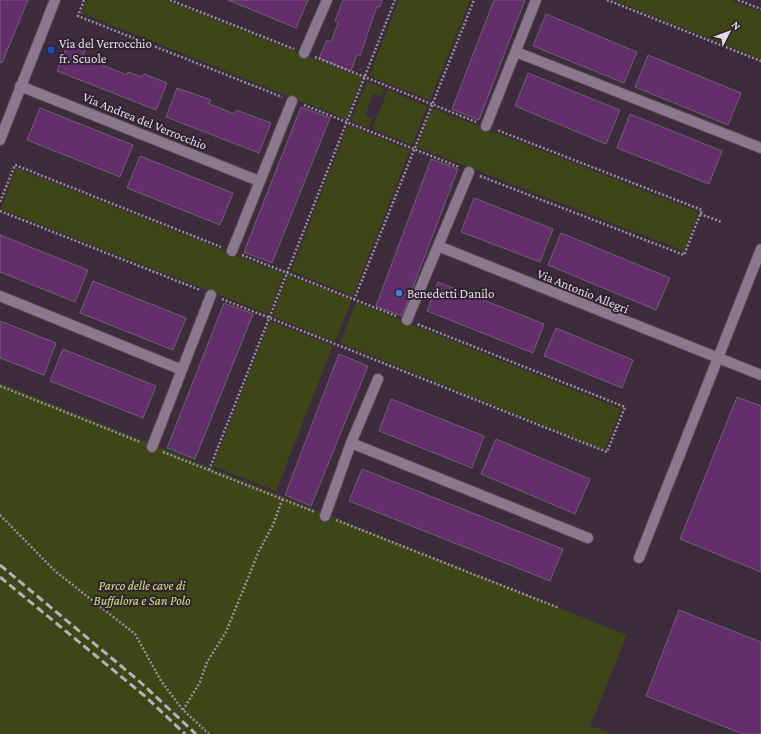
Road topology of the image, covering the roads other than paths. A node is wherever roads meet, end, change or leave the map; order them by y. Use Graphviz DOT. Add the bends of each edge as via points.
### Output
graph roads {
  1 [pos="55,0"];
  2 [pos="327,0"];
  3 [pos="536,0"];
  4 [pos="516,52"];
  5 [pos="304,53"];
  6 [pos="20,86"];
  7 [pos="292,101"];
  8 [pos="486,126"];
  9 [pos="0,140"];
  10 [pos="761,148"];
  11 [pos="469,172"];
  12 [pos="259,181"];
  13 [pos="438,246"];
  14 [pos="761,249"];
  15 [pos="232,251"];
  16 [pos="211,295"];
  17 [pos="0,296"];
  18 [pos="408,320"];
  19 [pos="718,358"];
  20 [pos="182,370"];
  21 [pos="761,375"];
  22 [pos="378,380"];
  23 [pos="351,444"];
  24 [pos="152,447"];
  25 [pos="326,516"];
  26 [pos="588,538"];
  27 [pos="639,558"];
  1 -- 6 [label="street"];
  2 -- 5 [label="street"];
  3 -- 4 [label="street"];
  4 -- 8 [label="street"];
  4 -- 10 [label="street"];
  6 -- 9 [label="street"];
  6 -- 12 [label="street, Via Andrea del Verrocchio"];
  7 -- 12 [label="street"];
  11 -- 13 [label="street"];
  12 -- 15 [label="street"];
  13 -- 18 [label="street"];
  13 -- 19 [label="street, Via Antonio Allegri"];
  14 -- 19 [label="street"];
  16 -- 20 [label="street"];
  17 -- 20 [label="street"];
  19 -- 21 [label="street, Via Antonio Allegri"];
  19 -- 27 [label="street"];
  20 -- 24 [label="street"];
  22 -- 23 [label="street"];
  23 -- 25 [label="street"];
  23 -- 26 [label="street"];
}
